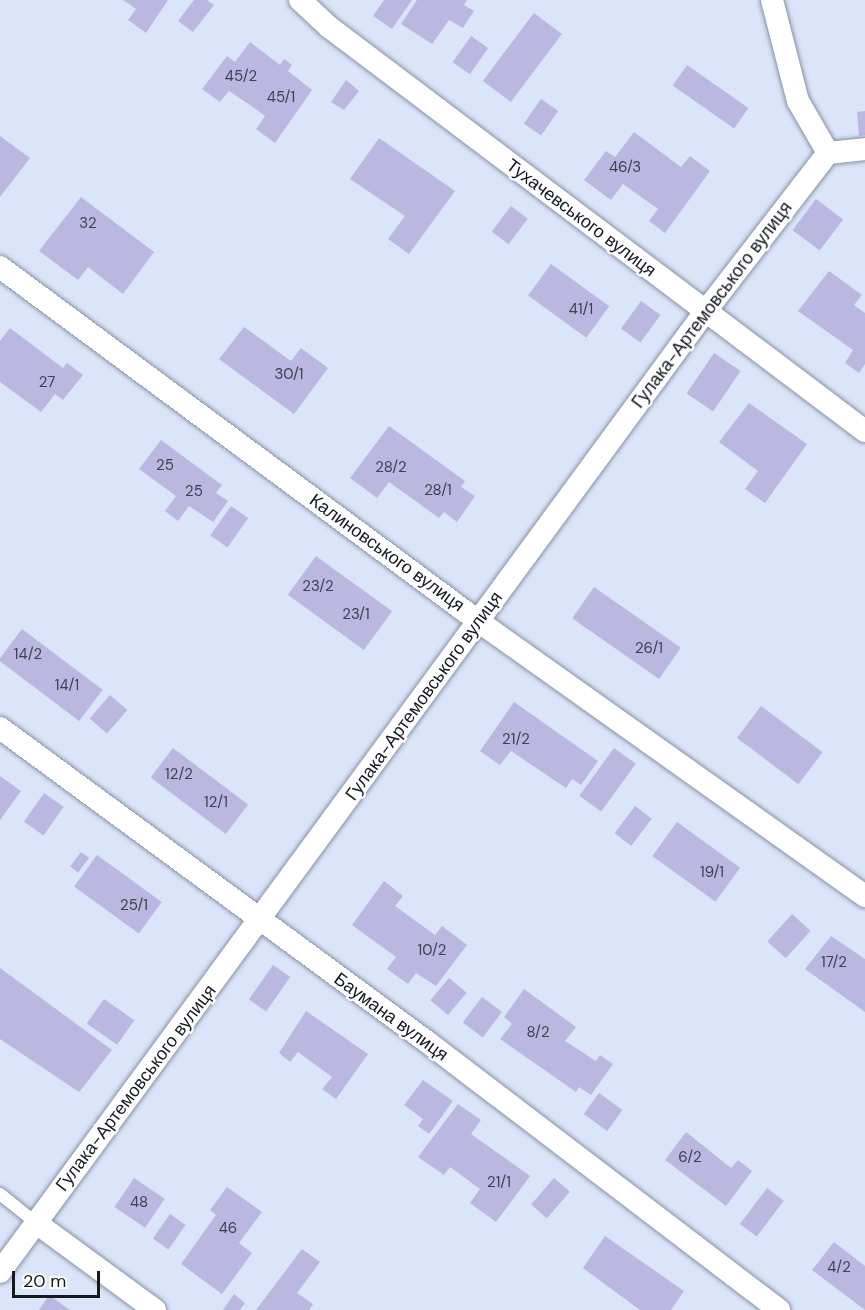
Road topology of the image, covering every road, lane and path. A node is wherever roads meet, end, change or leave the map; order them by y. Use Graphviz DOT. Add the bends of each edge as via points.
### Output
graph roads {
  1 [pos="300,0"];
  2 [pos="772,0"];
  3 [pos="865,148"];
  4 [pos="828,153"];
  5 [pos="0,267"];
  6 [pos="705,312"];
  7 [pos="865,431"];
  8 [pos="478,621"];
  9 [pos="0,728"];
  10 [pos="865,896"];
  11 [pos="259,922"];
  12 [pos="0,1194"];
  13 [pos="35,1222"];
  14 [pos="0,1272"];
  15 [pos="155,1310"];
  16 [pos="779,1310"];
  1 -- 6 [label="street, Тухачевського вулиця" via="329,27"];
  2 -- 4 [label="street" via="798,101"];
  3 -- 4 [label="street"];
  4 -- 6 [label="street, Гулака-Артемовського вулиця"];
  5 -- 8 [label="street, Калиновського вулиця"];
  6 -- 7 [label="street, Тухачевського вулиця"];
  6 -- 8 [label="street, Гулака-Артемовського вулиця"];
  8 -- 10 [label="street, Калиновського вулиця"];
  8 -- 11 [label="street, Гулака-Артемовського вулиця"];
  9 -- 11 [label="street, Баумана вулиця"];
  11 -- 13 [label="street, Гулака-Артемовського вулиця"];
  11 -- 16 [label="street, Баумана вулиця" via="426,1041"];
  12 -- 13 [label="lane"];
  13 -- 14 [label="street, Гулака-Артемовського вулиця"];
  13 -- 15 [label="street"];
}
